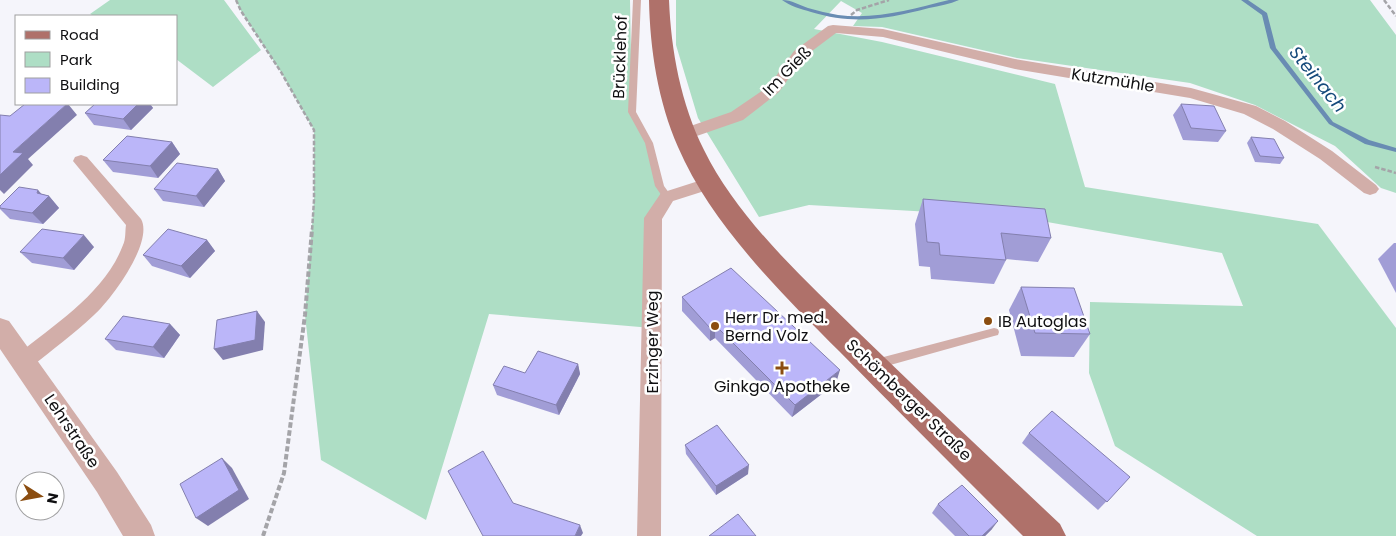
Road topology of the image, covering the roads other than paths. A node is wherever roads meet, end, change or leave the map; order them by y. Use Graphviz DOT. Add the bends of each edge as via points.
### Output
graph roads {
  1 [pos="637,0"];
  2 [pos="659,0"];
  3 [pos="833,29"];
  4 [pos="685,134"];
  5 [pos="81,161"];
  6 [pos="711,183"];
  7 [pos="1370,189"];
  8 [pos="667,197"];
  9 [pos="0,328"];
  10 [pos="994,332"];
  11 [pos="24,361"];
  12 [pos="872,365"];
  13 [pos="140,536"];
  14 [pos="649,536"];
  15 [pos="1048,536"];
  1 -- 8 [label="lane, Brücklehof" via="632,112 650,143 660,186"];
  2 -- 4 [label="main road, Schömberger Straße" via="660,36 668,83"];
  3 -- 4 [label="street, Im Gieß" via="799,54 774,89 737,116"];
  3 -- 7 [label="street, Kutzmühle" via="883,34 1015,64 1191,93 1242,108 1279,125"];
  4 -- 6 [label="main road, Schömberger Straße"];
  5 -- 11 [label="street" via="135,224 132,244 114,278 88,309"];
  6 -- 8 [label="street"];
  6 -- 12 [label="main road, Schömberger Straße" via="750,238"];
  8 -- 14 [label="street, Erzinger Weg" via="653,218"];
  9 -- 11 [label="street, Lehrstraße"];
  10 -- 12 [label="lane"];
  11 -- 13 [label="street, Lehrstraße"];
  12 -- 15 [label="main road, Schömberger Straße"];
}
